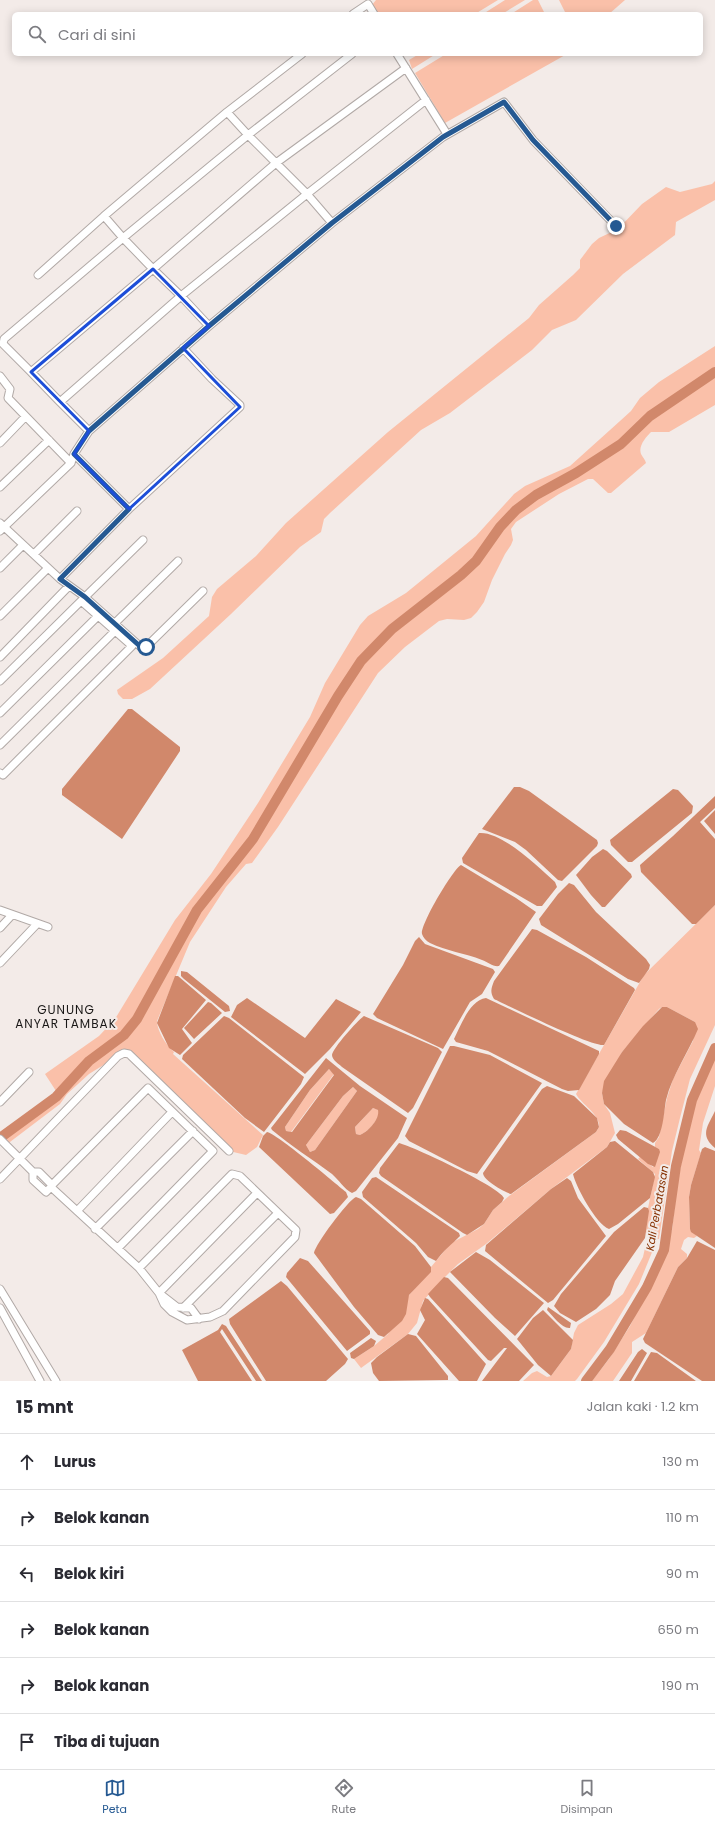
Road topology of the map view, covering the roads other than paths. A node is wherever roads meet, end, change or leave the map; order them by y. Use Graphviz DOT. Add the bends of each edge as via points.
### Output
graph roads {
  1 [pos="356,12"];
  2 [pos="373,12"];
  3 [pos="299,56"];
  4 [pos="349,56"];
  5 [pos="398,56"];
  6 [pos="406,68"];
  7 [pos="426,100"];
  8 [pos="227,112"];
  9 [pos="447,134"];
  10 [pos="248,136"];
  11 [pos="276,163"];
  12 [pos="306,194"];
  13 [pos="104,216"];
  14 [pos="332,223"];
  15 [pos="616,226"];
  16 [pos="123,238"];
  17 [pos="153,269"];
  18 [pos="38,276"];
  19 [pos="181,296"];
  20 [pos="209,326"];
  21 [pos="183,348"];
  22 [pos="31,372"];
  23 [pos="0,376"];
  24 [pos="60,402"];
  25 [pos="25,417"];
  26 [pos="89,431"];
  27 [pos="49,440"];
  28 [pos="0,443"];
  29 [pos="74,454"];
  30 [pos="71,462"];
  31 [pos="0,487"];
  32 [pos="129,509"];
  33 [pos="77,511"];
  34 [pos="1,527"];
  35 [pos="143,540"];
  36 [pos="23,545"];
  37 [pos="34,554"];
  38 [pos="178,561"];
  39 [pos="0,568"];
  40 [pos="48,568"];
  41 [pos="60,579"];
  42 [pos="69,586"];
  43 [pos="203,591"];
  44 [pos="85,597"];
  45 [pos="0,616"];
  46 [pos="98,616"];
  47 [pos="115,627"];
  48 [pos="0,657"];
  49 [pos="0,681"];
  50 [pos="0,713"];
  51 [pos="0,745"];
  52 [pos="0,773"];
  53 [pos="0,910"];
  54 [pos="12,915"];
  55 [pos="37,924"];
  56 [pos="48,927"];
  57 [pos="0,928"];
  58 [pos="0,963"];
  59 [pos="29,1072"];
  60 [pos="1,1099"];
  61 [pos="172,1112"];
  62 [pos="193,1131"];
  63 [pos="0,1139"];
  64 [pos="229,1151"];
  65 [pos="20,1159"];
  66 [pos="0,1179"];
  67 [pos="52,1186"];
  68 [pos="257,1193"];
  69 [pos="76,1211"];
  70 [pos="278,1213"];
  71 [pos="95,1229"];
  72 [pos="118,1248"];
  73 [pos="139,1268"];
  74 [pos="0,1289"];
  75 [pos="159,1293"];
  76 [pos="0,1308"];
  77 [pos="183,1308"];
  78 [pos="199,1319"];
  79 [pos="50,1373"];
  80 [pos="39,1381"];
  81 [pos="56,1381"];
  1 -- 2 [label="street" via="368,4"];
  3 -- 8 [label="street"];
  4 -- 10 [label="street"];
  5 -- 6 [label="street"];
  6 -- 7 [label="street"];
  6 -- 11 [label="street"];
  7 -- 9 [label="street"];
  7 -- 12 [label="street"];
  8 -- 10 [label="street"];
  8 -- 13 [label="street"];
  9 -- 14 [label="street"];
  9 -- 15 [label="street" via="504,102 533,140"];
  10 -- 11 [label="street"];
  10 -- 16 [label="street"];
  11 -- 12 [label="street"];
  11 -- 17 [label="street"];
  12 -- 14 [label="street"];
  12 -- 19 [label="street"];
  13 -- 16 [label="street"];
  13 -- 18 [label="street"];
  14 -- 20 [label="street"];
  16 -- 17 [label="street"];
  16 -- 22 [label="street" via="4,339 3,344"];
  17 -- 19 [label="street"];
  17 -- 22 [label="street"];
  19 -- 20 [label="street"];
  19 -- 24 [label="street"];
  20 -- 21 [label="street"];
  21 -- 26 [label="street"];
  21 -- 32 [label="street" via="240,407"];
  22 -- 24 [label="street"];
  23 -- 25 [label="street" via="10,389 8,398"];
  24 -- 26 [label="street"];
  25 -- 27 [label="street"];
  25 -- 28 [label="street"];
  26 -- 29 [label="street"];
  27 -- 30 [label="street"];
  27 -- 31 [label="street"];
  29 -- 30 [label="street"];
  29 -- 32 [label="street"];
  30 -- 34 [label="street"];
  32 -- 41 [label="street"];
  33 -- 37 [label="street"];
  34 -- 36 [label="street"];
  35 -- 44 [label="street"];
  36 -- 37 [label="street"];
  36 -- 39 [label="street"];
  37 -- 40 [label="street"];
  38 -- 47 [label="street"];
  40 -- 41 [label="street"];
  40 -- 45 [label="street"];
  41 -- 42 [label="street"];
  42 -- 44 [label="street"];
  42 -- 48 [label="street"];
  43 -- 47 [label="street" via="146,647 142,648"];
  44 -- 47 [label="street"];
  46 -- 47 [label="street"];
  46 -- 49 [label="street" via="81,601"];
  46 -- 50 [label="street"];
  47 -- 51 [label="street"];
  47 -- 52 [label="street" via="132,646 3,776"];
  53 -- 54 [label="street"];
  54 -- 55 [label="street"];
  54 -- 57 [label="street"];
  55 -- 56 [label="street"];
  55 -- 58 [label="street"];
  59 -- 60 [label="street"];
  61 -- 62 [label="street"];
  61 -- 67 [label="street" via="148,1088"];
  61 -- 69 [label="street"];
  62 -- 71 [label="street"];
  62 -- 72 [label="street" via="213,1151"];
  63 -- 65 [label="street"];
  64 -- 65 [label="street" via="129,1054 124,1053 118,1056"];
  65 -- 66 [label="street"];
  65 -- 67 [label="street" via="33,1172 33,1180 46,1192"];
  67 -- 69 [label="street"];
  68 -- 70 [label="street"];
  68 -- 73 [label="street" via="240,1176 232,1174"];
  68 -- 75 [label="street"];
  69 -- 71 [label="street"];
  70 -- 77 [label="street"];
  70 -- 78 [label="street" via="296,1230 295,1238 223,1310"];
  71 -- 72 [label="street"];
  72 -- 73 [label="street"];
  73 -- 75 [label="street"];
  74 -- 79 [label="street"];
  75 -- 77 [label="street"];
  75 -- 78 [label="street" via="164,1304 172,1312 187,1320"];
  76 -- 80 [label="street"];
  77 -- 78 [label="street" via="191,1308"];
  79 -- 80 [label="street"];
  79 -- 81 [label="street"];
}
